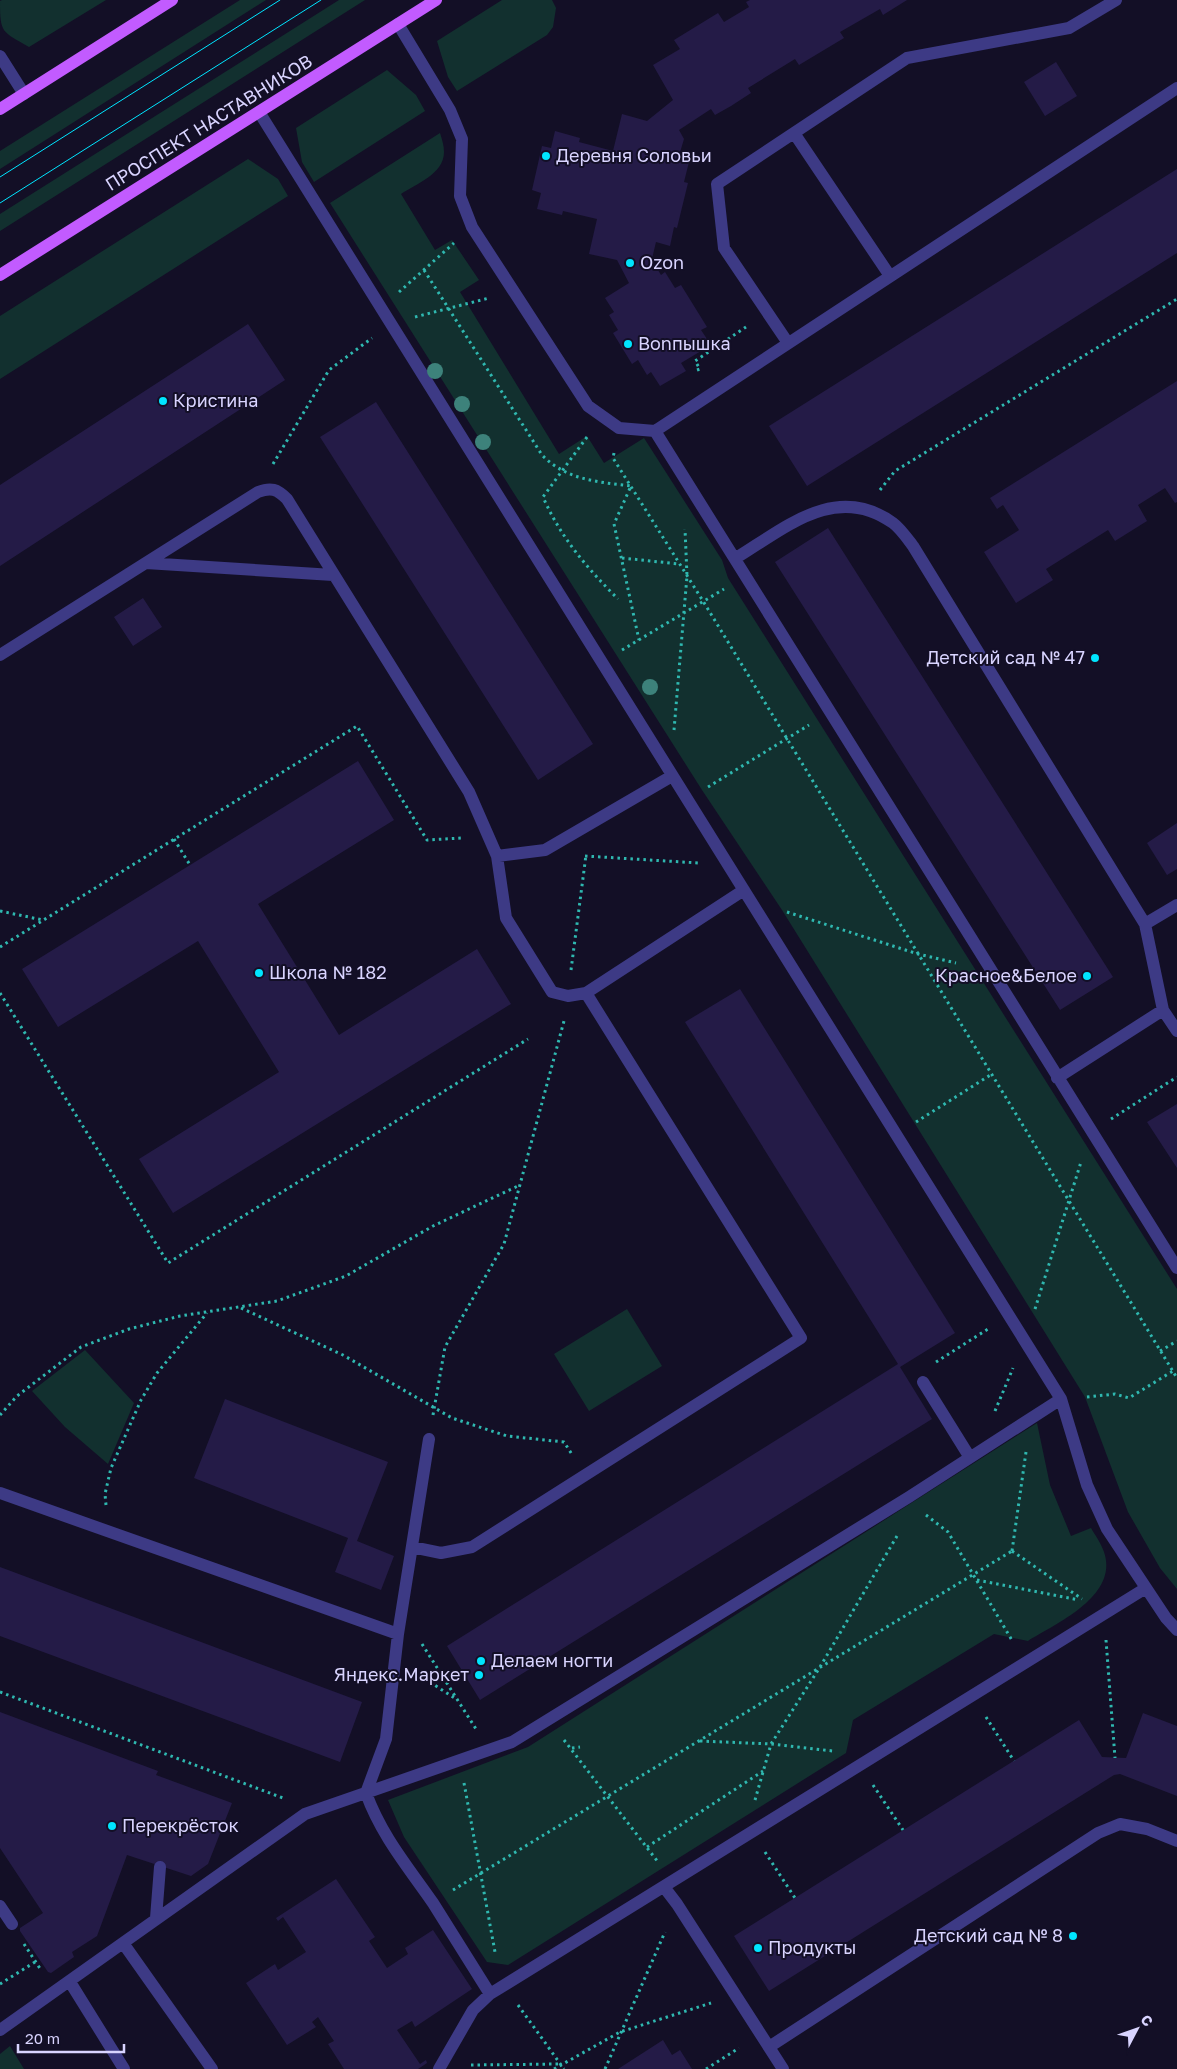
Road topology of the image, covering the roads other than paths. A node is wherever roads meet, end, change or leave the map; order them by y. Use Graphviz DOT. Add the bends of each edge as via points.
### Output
graph roads {
  1 [pos="172,0"];
  2 [pos="436,0"];
  3 [pos="1116,0"];
  4 [pos="398,24"];
  5 [pos="0,56"];
  6 [pos="1177,88"];
  7 [pos="24,94"];
  8 [pos="0,109"];
  9 [pos="259,112"];
  10 [pos="794,133"];
  11 [pos="0,275"];
  12 [pos="890,276"];
  13 [pos="788,343"];
  14 [pos="655,431"];
  15 [pos="736,558"];
  16 [pos="146,563"];
  17 [pos="333,575"];
  18 [pos="0,655"];
  19 [pos="672,776"];
  20 [pos="497,856"];
  21 [pos="744,890"];
  22 [pos="1177,905"];
  23 [pos="1146,924"];
  24 [pos="586,993"];
  25 [pos="1164,1010"];
  26 [pos="1177,1031"];
  27 [pos="1057,1078"];
  28 [pos="1177,1268"];
  29 [pos="923,1382"];
  30 [pos="1061,1399"];
  31 [pos="429,1439"];
  32 [pos="974,1454"];
  33 [pos="0,1493"];
  34 [pos="412,1547"];
  35 [pos="1146,1588"];
  36 [pos="1177,1630"];
  37 [pos="398,1634"];
  38 [pos="366,1793"];
  39 [pos="1177,1841"];
  40 [pos="160,1867"];
  41 [pos="668,1884"];
  42 [pos="0,1906"];
  43 [pos="156,1918"];
  44 [pos="12,1924"];
  45 [pos="123,1943"];
  46 [pos="70,1982"];
  47 [pos="490,1994"];
  48 [pos="0,2030"];
  49 [pos="769,2047"];
  50 [pos="440,2067"];
  51 [pos="124,2069"];
  52 [pos="212,2069"];
  53 [pos="783,2069"];
  1 -- 7 [label="main road"];
  2 -- 4 [label="main road, ПРОСПЕКТ НАСТАВНИКОВ"];
  3 -- 10 [label="lane" via="1069,28 907,58"];
  4 -- 9 [label="main road, ПРОСПЕКТ НАСТАВНИКОВ"];
  4 -- 14 [label="lane" via="450,110 462,139 460,196 472,227 588,406 619,428"];
  5 -- 7 [label="lane"];
  6 -- 12 [label="lane"];
  7 -- 8 [label="main road"];
  9 -- 11 [label="main road, ПРОСПЕКТ НАСТАВНИКОВ"];
  9 -- 19 [label="lane"];
  10 -- 12 [label="lane"];
  10 -- 13 [label="lane" via="717,184 724,248"];
  12 -- 13 [label="lane"];
  13 -- 14 [label="lane"];
  14 -- 15 [label="lane"];
  15 -- 23 [label="lane" via="799,519 832,506 865,508 894,523 913,546"];
  15 -- 27 [label="lane" via="744,577"];
  16 -- 17 [label="lane"];
  16 -- 17 [label="lane" via="269,488 279,491 287,499"];
  16 -- 18 [label="lane"];
  17 -- 20 [label="lane" via="469,792"];
  19 -- 20 [label="lane" via="545,850"];
  19 -- 21 [label="lane"];
  20 -- 24 [label="lane" via="506,918 552,992 568,996"];
  21 -- 24 [label="lane"];
  21 -- 30 [label="lane"];
  22 -- 23 [label="lane"];
  23 -- 25 [label="lane"];
  24 -- 34 [label="lane" via="801,1338 472,1547 441,1553"];
  25 -- 26 [label="lane"];
  25 -- 27 [label="lane"];
  27 -- 28 [label="lane"];
  29 -- 32 [label="lane"];
  30 -- 32 [label="lane"];
  30 -- 35 [label="lane" via="1087,1485 1107,1529"];
  31 -- 34 [label="lane"];
  32 -- 38 [label="lane" via="512,1742"];
  33 -- 37 [label="lane"];
  34 -- 37 [label="lane"];
  35 -- 36 [label="lane"];
  35 -- 41 [label="lane"];
  37 -- 38 [label="lane" via="386,1739"];
  38 -- 43 [label="lane" via="305,1814"];
  38 -- 47 [label="lane" via="375,1818 391,1845"];
  39 -- 49 [label="lane" via="1148,1829 1120,1824 1098,1833"];
  40 -- 43 [label="lane"];
  41 -- 47 [label="lane"];
  41 -- 49 [label="lane" via="677,1904"];
  42 -- 44 [label="lane"];
  43 -- 45 [label="lane"];
  45 -- 46 [label="lane"];
  45 -- 52 [label="lane"];
  46 -- 48 [label="lane"];
  46 -- 51 [label="lane"];
  47 -- 50 [label="lane" via="473,2010"];
  49 -- 53 [label="lane"];
}
